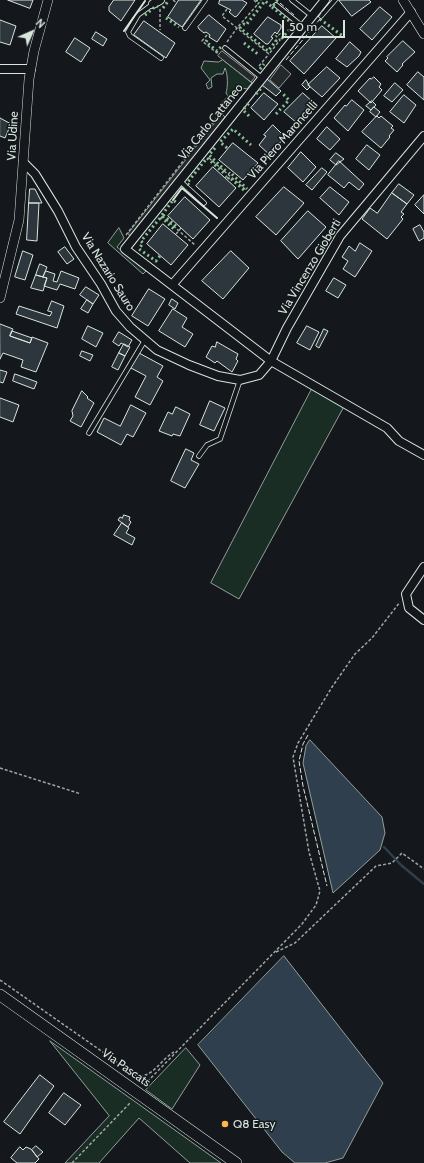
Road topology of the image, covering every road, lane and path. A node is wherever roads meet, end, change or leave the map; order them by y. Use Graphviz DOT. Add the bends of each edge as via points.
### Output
graph roads {
  1 [pos="48,0"];
  2 [pos="173,0"];
  3 [pos="205,0"];
  4 [pos="254,0"];
  5 [pos="261,0"];
  6 [pos="292,0"];
  7 [pos="325,0"];
  8 [pos="335,0"];
  9 [pos="403,0"];
  10 [pos="177,3"];
  11 [pos="158,4"];
  12 [pos="258,4"];
  13 [pos="276,5"];
  14 [pos="227,9"];
  15 [pos="411,12"];
  16 [pos="312,16"];
  17 [pos="321,16"];
  18 [pos="185,28"];
  19 [pos="237,28"];
  20 [pos="303,28"];
  21 [pos="160,30"];
  22 [pos="424,34"];
  23 [pos="207,35"];
  24 [pos="275,36"];
  25 [pos="225,43"];
  26 [pos="223,48"];
  27 [pos="269,54"];
  28 [pos="161,58"];
  29 [pos="0,69"];
  30 [pos="31,69"];
  31 [pos="254,72"];
  32 [pos="262,78"];
  33 [pos="228,109"];
  34 [pos="424,136"];
  35 [pos="209,158"];
  36 [pos="23,162"];
  37 [pos="231,171"];
  38 [pos="228,175"];
  39 [pos="226,178"];
  40 [pos="180,181"];
  41 [pos="251,195"];
  42 [pos="204,203"];
  43 [pos="162,216"];
  44 [pos="181,228"];
  45 [pos="179,231"];
  46 [pos="176,234"];
  47 [pos="132,240"];
  48 [pos="202,251"];
  49 [pos="172,285"];
  50 [pos="0,298"];
  51 [pos="145,340"];
  52 [pos="271,361"];
  53 [pos="240,380"];
  54 [pos="89,433"];
  55 [pos="424,455"];
  56 [pos="199,456"];
  57 [pos="424,567"];
  58 [pos="406,594"];
  59 [pos="424,620"];
  60 [pos="0,768"];
  61 [pos="81,794"];
  62 [pos="424,869"];
  63 [pos="272,955"];
  64 [pos="0,980"];
  65 [pos="0,995"];
  66 [pos="176,1052"];
  67 [pos="144,1085"];
  68 [pos="131,1102"];
  69 [pos="72,1163"];
  70 [pos="236,1163"];
  1 -- 30 [label="street, Via Udine"];
  2 -- 10 [label="path"];
  3 -- 18 [label="lane"];
  4 -- 12 [label="path"];
  5 -- 12 [label="path"];
  6 -- 16 [label="lane"];
  7 -- 16 [label="street, Via Carlo Cattaneo"];
  8 -- 17 [label="lane"];
  9 -- 15 [label="street"];
  11 -- 21 [label="path"];
  11 -- 28 [label="lane" via="138,16 128,32"];
  12 -- 19 [label="path"];
  13 -- 20 [label="lane"];
  14 -- 19 [label="path" via="222,16"];
  15 -- 22 [label="street"];
  15 -- 41 [label="street, Via Piero Maroncelli"];
  16 -- 20 [label="street, Via Carlo Cattaneo"];
  19 -- 25 [label="path"];
  19 -- 27 [label="path"];
  20 -- 32 [label="street, Via Carlo Cattaneo"];
  23 -- 26 [label="path" via="202,42 217,54"];
  24 -- 27 [label="path" via="280,40"];
  26 -- 31 [label="lane"];
  27 -- 31 [label="path"];
  29 -- 30 [label="street"];
  30 -- 36 [label="street, Via Udine" via="26,101"];
  31 -- 32 [label="lane"];
  32 -- 40 [label="street, Via Carlo Cattaneo"];
  33 -- 47 [label="path" via="224,114 221,112 125,234"];
  34 -- 52 [label="street, Via Vincenzo Gioberti" via="340,236"];
  35 -- 38 [label="path, Via Carlo Cattaneo"];
  36 -- 50 [label="street, Via Udine" via="19,220"];
  36 -- 51 [label="street, Via Nazario Sauro" via="35,174 50,198 76,247 102,284 116,311"];
  37 -- 38 [label="path"];
  38 -- 39 [label="path"];
  38 -- 41 [label="path, Via Carlo Cattaneo"];
  40 -- 42 [label="lane"];
  40 -- 47 [label="street, Via Carlo Cattaneo"];
  41 -- 48 [label="street, Via Piero Maroncelli"];
  43 -- 45 [label="path"];
  44 -- 45 [label="path"];
  45 -- 46 [label="path"];
  45 -- 48 [label="path"];
  47 -- 49 [label="street" via="125,249"];
  48 -- 49 [label="street, Via Piero Maroncelli"];
  49 -- 52 [label="street"];
  51 -- 53 [label="street, Via Nazario Sauro" via="157,350 189,365 218,376"];
  51 -- 54 [label="lane"];
  52 -- 53 [label="street, Via Nazario Sauro" via="259,375"];
  52 -- 55 [label="street" via="387,428 399,441"];
  53 -- 56 [label="lane" via="220,440 207,445"];
  57 -- 58 [label="street"];
  58 -- 59 [label="street" via="409,608"];
  58 -- 63 [label="path" via="372,638 355,654 332,686 295,752 293,764 309,852 320,890 316,905 309,915"];
  60 -- 61 [label="path"];
  62 -- 63 [label="path" via="402,853 392,863 376,866 295,943"];
  63 -- 66 [label="path"];
  64 -- 66 [label="path" via="137,1076 150,1073 167,1056"];
  65 -- 70 [label="main road, Via Pascats"];
  66 -- 67 [label="path"];
  68 -- 69 [label="path"];
}
